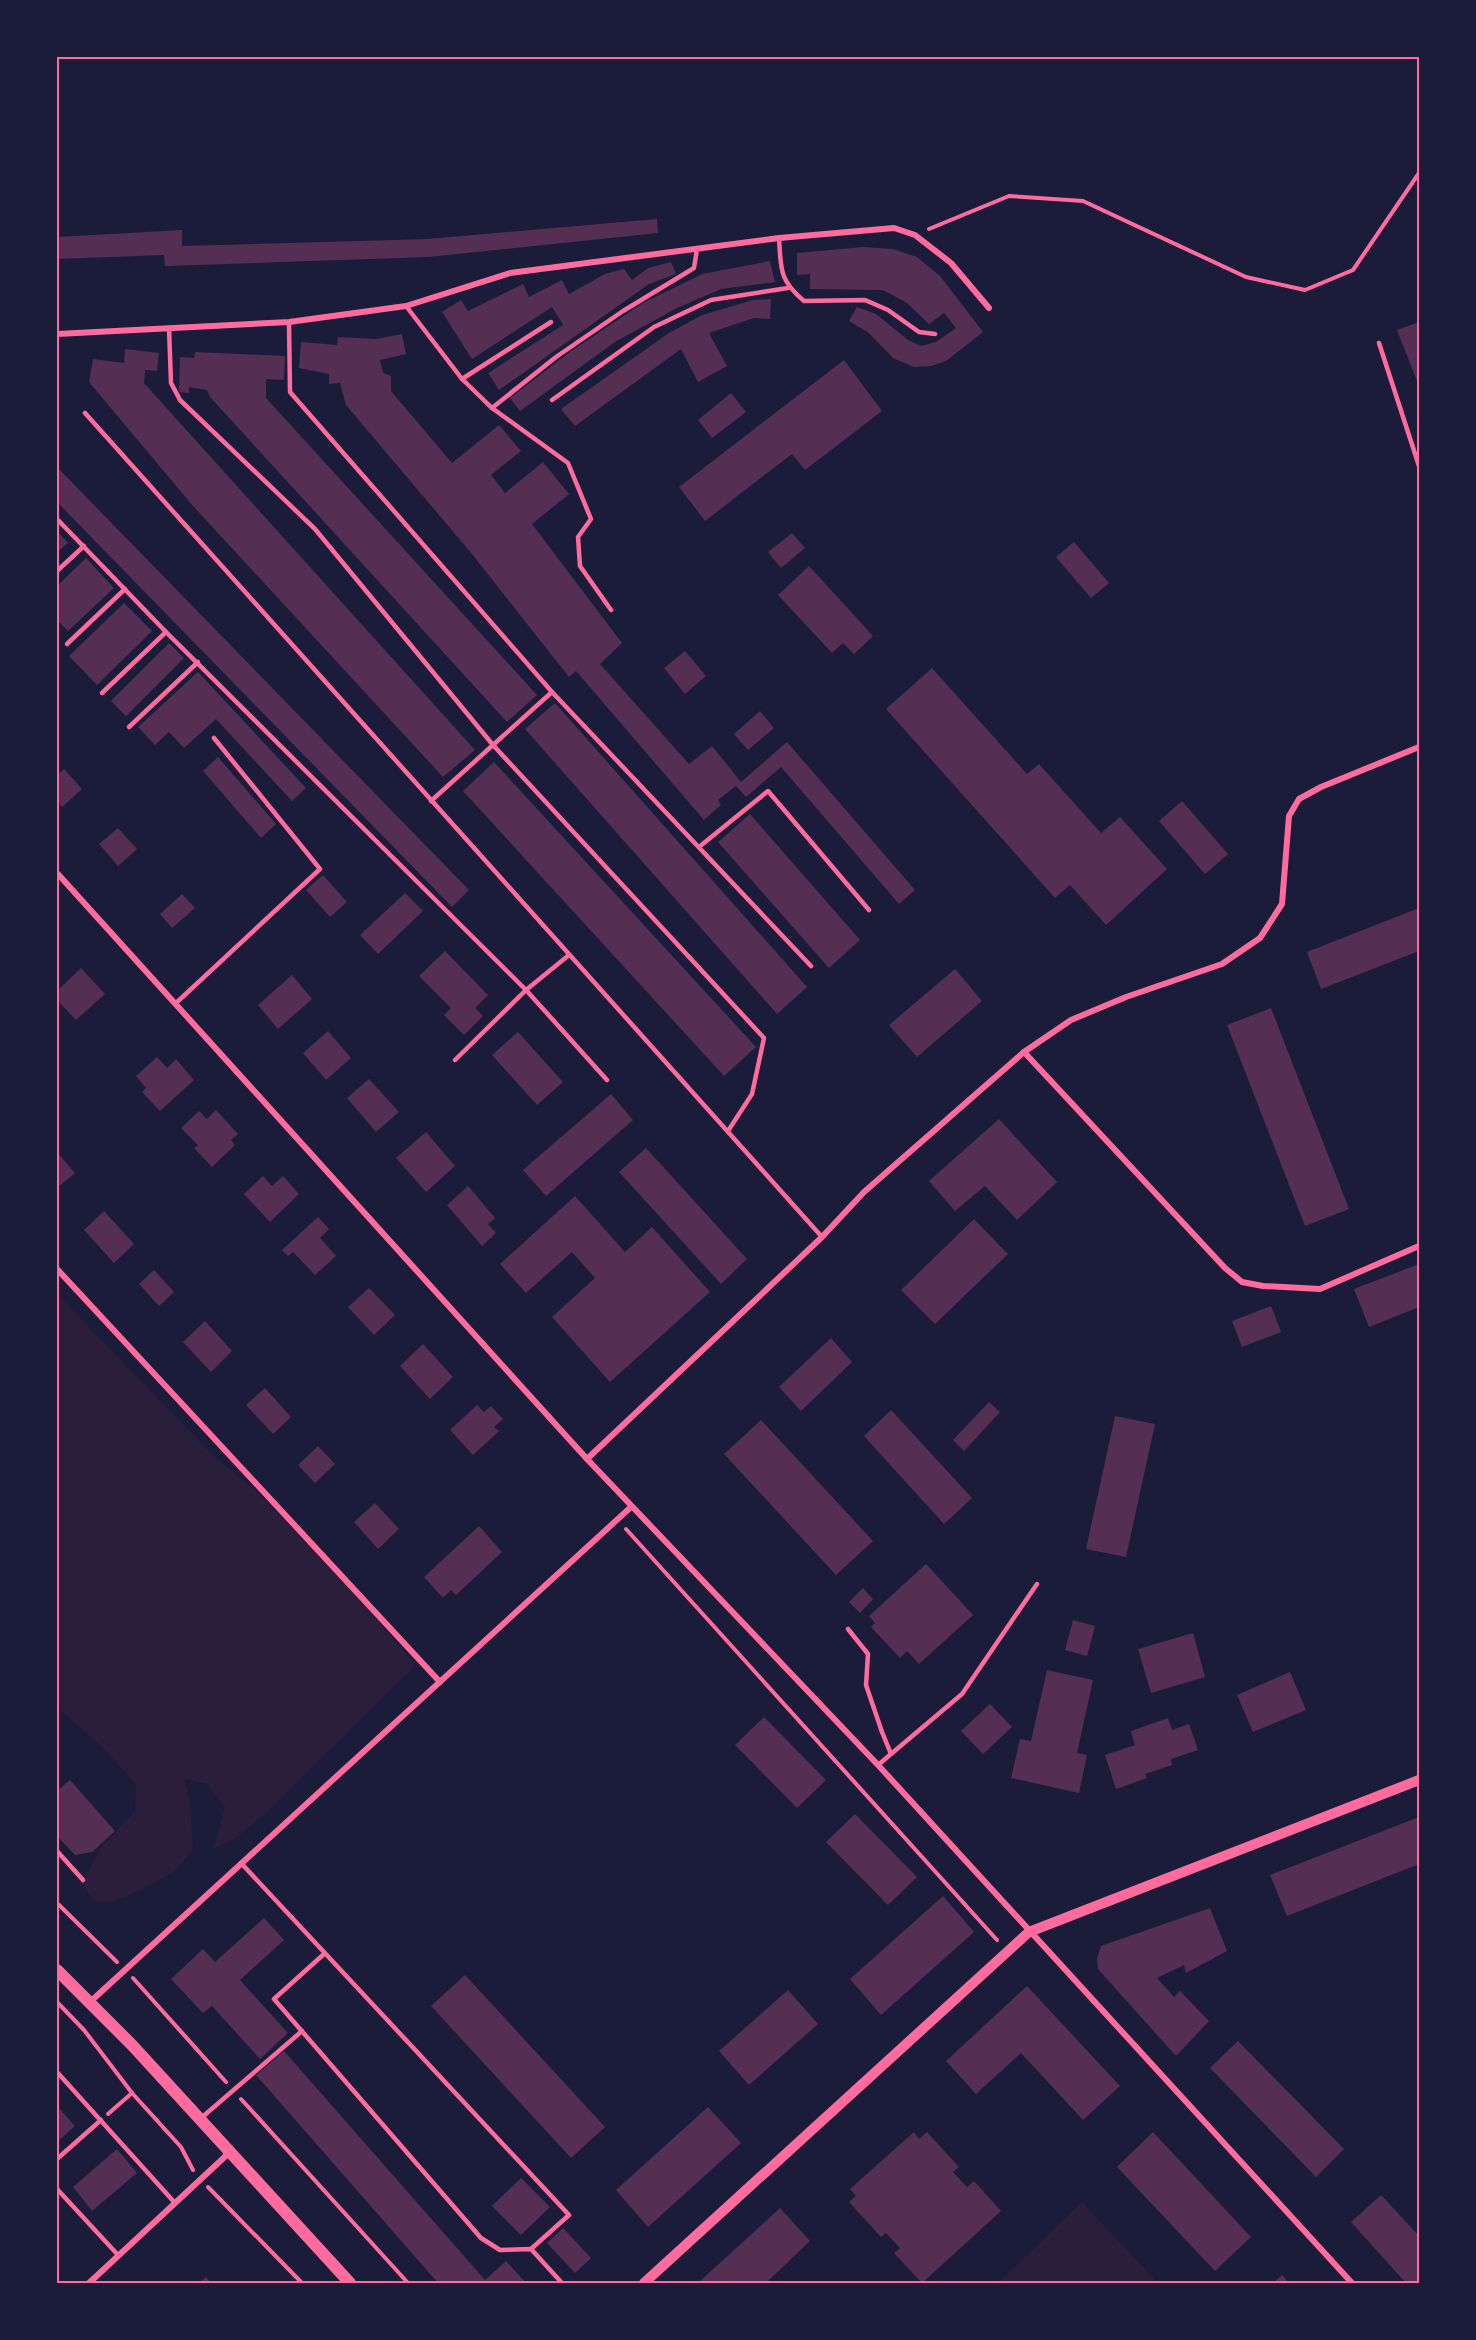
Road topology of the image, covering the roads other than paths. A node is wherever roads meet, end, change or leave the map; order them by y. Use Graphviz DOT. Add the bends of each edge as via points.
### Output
graph roads {
  1 [pos="779,238"];
  2 [pos="697,249"];
  3 [pos="788,288"];
  4 [pos="406,306"];
  5 [pos="989,308"];
  6 [pos="289,322"];
  7 [pos="551,322"];
  8 [pos="170,328"];
  9 [pos="57,334"];
  10 [pos="935,334"];
  11 [pos="1379,343"];
  12 [pos="462,380"];
  13 [pos="552,400"];
  14 [pos="492,408"];
  15 [pos="85,413"];
  16 [pos="1419,466"];
  17 [pos="57,519"];
  18 [pos="84,546"];
  19 [pos="57,571"];
  20 [pos="125,589"];
  21 [pos="611,610"];
  22 [pos="166,632"];
  23 [pos="67,644"];
  24 [pos="198,662"];
  25 [pos="552,692"];
  26 [pos="102,693"];
  27 [pos="129,727"];
  28 [pos="214,738"];
  29 [pos="493,745"];
  30 [pos="1419,747"];
  31 [pos="431,801"];
  32 [pos="699,847"];
  33 [pos="57,873"];
  34 [pos="869,910"];
  35 [pos="568,955"];
  36 [pos="811,966"];
  37 [pos="526,990"];
  38 [pos="175,1004"];
  39 [pos="1024,1052"];
  40 [pos="454,1060"];
  41 [pos="607,1080"];
  42 [pos="728,1131"];
  43 [pos="822,1237"];
  44 [pos="1419,1246"];
  45 [pos="57,1269"];
  46 [pos="587,1459"];
  47 [pos="632,1506"];
  48 [pos="1037,1584"];
  49 [pos="848,1629"];
  50 [pos="440,1682"];
  51 [pos="891,1754"];
  52 [pos="878,1765"];
  53 [pos="1419,1780"];
  54 [pos="57,1851"];
  55 [pos="241,1863"];
  56 [pos="83,1880"];
  57 [pos="1029,1932"];
  58 [pos="324,1954"];
  59 [pos="57,1970"];
  60 [pos="89,2003"];
  61 [pos="303,2031"];
  62 [pos="57,2072"];
  63 [pos="200,2119"];
  64 [pos="101,2120"];
  65 [pos="230,2152"];
  66 [pos="57,2159"];
  67 [pos="57,2189"];
  68 [pos="175,2203"];
  69 [pos="531,2248"];
  70 [pos="118,2256"];
  71 [pos="89,2283"];
  72 [pos="350,2283"];
  73 [pos="562,2283"];
  74 [pos="644,2283"];
  75 [pos="1352,2283"];
  1 -- 2 [label="street"];
  1 -- 3 [label="lane"];
  1 -- 5 [label="street" via="894,228 915,236 951,263"];
  2 -- 4 [label="street" via="510,273"];
  2 -- 14 [label="lane" via="694,268 556,357"];
  3 -- 10 [label="lane" via="804,302 865,300 888,310 919,332"];
  3 -- 13 [label="lane" via="711,300 654,327"];
  4 -- 6 [label="street"];
  4 -- 12 [label="lane"];
  6 -- 8 [label="street"];
  6 -- 25 [label="lane" via="290,392"];
  7 -- 12 [label="lane"];
  8 -- 9 [label="street"];
  8 -- 29 [label="lane" via="171,383 180,400 315,529"];
  11 -- 16 [label="lane"];
  12 -- 14 [label="lane"];
  14 -- 21 [label="lane" via="568,463 591,519 578,537 580,566"];
  15 -- 31 [label="lane"];
  17 -- 18 [label="lane"];
  18 -- 19 [label="lane"];
  18 -- 20 [label="lane"];
  20 -- 22 [label="lane"];
  20 -- 23 [label="lane"];
  22 -- 24 [label="lane"];
  22 -- 26 [label="lane"];
  24 -- 27 [label="lane"];
  24 -- 37 [label="lane"];
  25 -- 29 [label="lane"];
  25 -- 32 [label="lane"];
  28 -- 38 [label="lane" via="320,869"];
  29 -- 31 [label="lane"];
  29 -- 42 [label="lane" via="764,1038 752,1094"];
  30 -- 39 [label="street" via="1299,799 1289,816 1282,904 1260,939 1222,964 1071,1020"];
  31 -- 35 [label="lane"];
  32 -- 34 [label="lane" via="768,790"];
  32 -- 36 [label="lane"];
  33 -- 38 [label="street"];
  35 -- 37 [label="lane"];
  35 -- 42 [label="lane"];
  37 -- 40 [label="lane"];
  37 -- 41 [label="lane"];
  38 -- 46 [label="street"];
  39 -- 43 [label="street" via="904,1155"];
  39 -- 44 [label="street" via="1225,1268 1242,1281 1320,1289"];
  42 -- 43 [label="lane"];
  43 -- 46 [label="street"];
  45 -- 50 [label="street"];
  46 -- 47 [label="street"];
  47 -- 50 [label="street"];
  47 -- 52 [label="street"];
  48 -- 51 [label="lane" via="962,1694"];
  49 -- 51 [label="lane" via="868,1654 866,1685"];
  50 -- 55 [label="street"];
  51 -- 52 [label="lane"];
  52 -- 57 [label="street"];
  53 -- 57 [label="street"];
  54 -- 56 [label="lane"];
  55 -- 58 [label="lane"];
  55 -- 60 [label="street"];
  57 -- 74 [label="street"];
  57 -- 75 [label="street"];
  58 -- 61 [label="lane" via="274,1999"];
  58 -- 69 [label="lane" via="569,2215"];
  59 -- 60 [label="main road"];
  60 -- 63 [label="main road"];
  61 -- 63 [label="lane"];
  61 -- 69 [label="lane" via="481,2238 500,2250"];
  62 -- 64 [label="lane"];
  63 -- 65 [label="main road"];
  64 -- 66 [label="lane"];
  64 -- 68 [label="lane"];
  65 -- 68 [label="street"];
  65 -- 72 [label="main road"];
  67 -- 70 [label="lane"];
  68 -- 70 [label="street"];
  69 -- 73 [label="lane"];
  70 -- 71 [label="street"];
}
